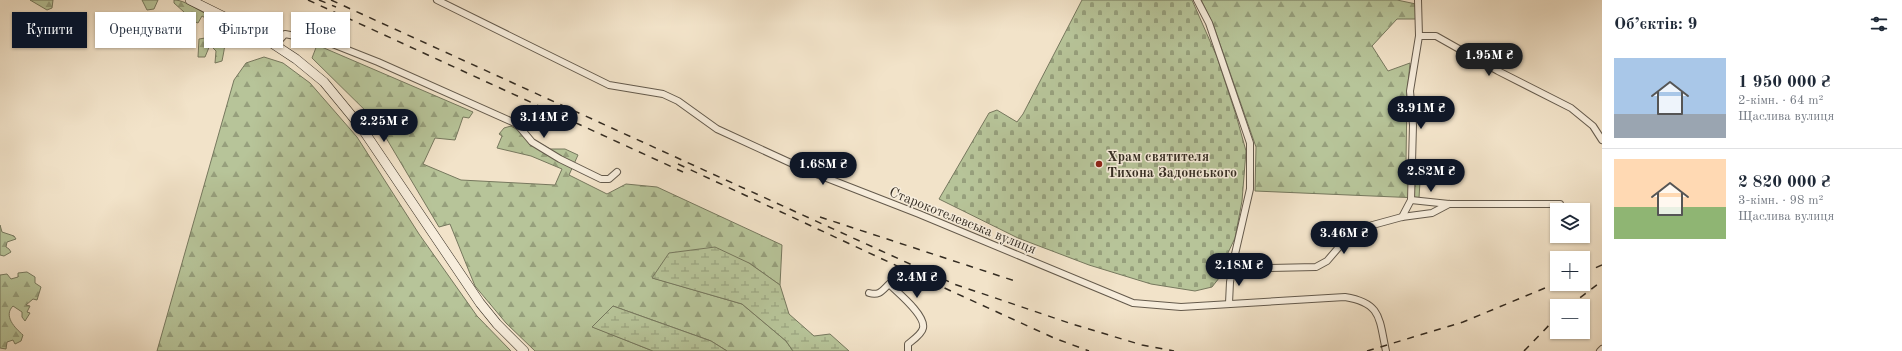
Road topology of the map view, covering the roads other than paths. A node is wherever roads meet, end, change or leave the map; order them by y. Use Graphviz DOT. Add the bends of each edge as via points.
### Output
graph roads {
  1 [pos="190,0"];
  2 [pos="437,0"];
  3 [pos="1197,0"];
  4 [pos="1418,0"];
  5 [pos="216,12"];
  6 [pos="1419,36"];
  7 [pos="283,37"];
  8 [pos="280,48"];
  9 [pos="1602,140"];
  10 [pos="617,172"];
  11 [pos="1411,200"];
  12 [pos="1449,204"];
  13 [pos="1550,204"];
  14 [pos="1402,217"];
  15 [pos="1232,269"];
  16 [pos="869,293"];
  17 [pos="1229,304"];
  18 [pos="524,351"];
  19 [pos="908,351"];
  20 [pos="1386,351"];
  1 -- 5 [label="main road"];
  2 -- 17 [label="street, Старокотелевська вулиця" via="609,86 663,94 678,101 717,129 806,170 1133,303 1181,307"];
  3 -- 15 [label="street" via="1210,23 1250,143 1250,189"];
  4 -- 6 [label="street"];
  6 -- 9 [label="street" via="1436,36 1572,108 1593,126"];
  6 -- 11 [label="street" via="1410,91 1413,125"];
  7 -- 10 [label="street" via="286,34 330,43 517,124 532,142 601,179 609,179"];
  8 -- 18 [label="main road" via="324,82 344,104 472,292 497,324"];
  11 -- 12 [label="street"];
  11 -- 14 [label="street"];
  12 -- 13 [label="street"];
  12 -- 14 [label="street" via="1432,213"];
  14 -- 15 [label="street" via="1358,228 1327,261 1316,267"];
  15 -- 17 [label="street"];
  16 -- 19 [label="street" via="880,294 889,284 919,314 923,327 921,333 908,344"];
  17 -- 20 [label="street, Старокотелевська вулиця" via="1345,297 1360,299 1371,306 1379,317"];
}
